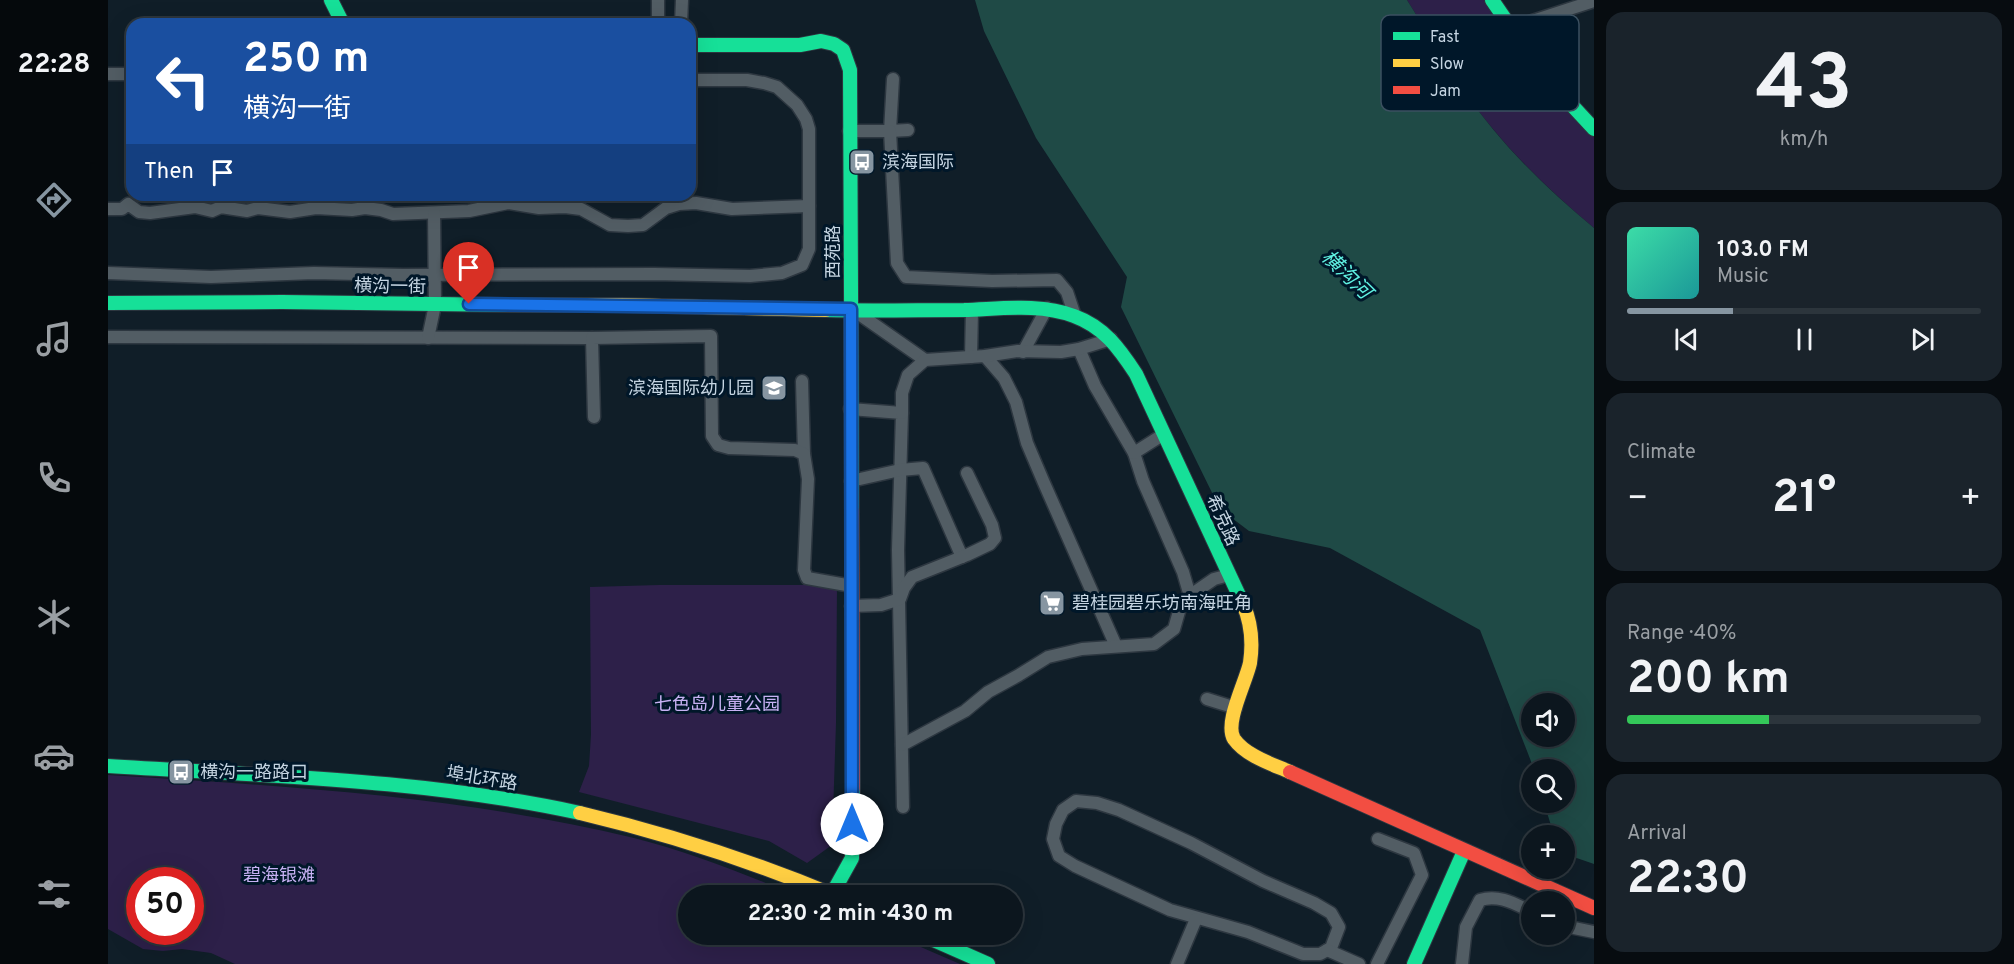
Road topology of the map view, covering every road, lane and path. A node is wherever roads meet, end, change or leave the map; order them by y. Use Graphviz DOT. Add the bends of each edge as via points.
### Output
graph roads {
  1 [pos="331,0"];
  2 [pos="658,0"];
  3 [pos="682,0"];
  4 [pos="1492,0"];
  5 [pos="1501,0"];
  6 [pos="1594,1"];
  7 [pos="1502,15"];
  8 [pos="1510,15"];
  9 [pos="1551,15"];
  10 [pos="340,18"];
  11 [pos="658,18"];
  12 [pos="681,18"];
  13 [pos="696,45"];
  14 [pos="108,74"];
  15 [pos="126,74"];
  16 [pos="893,79"];
  17 [pos="696,80"];
  18 [pos="1579,101"];
  19 [pos="1577,111"];
  20 [pos="1594,117"];
  21 [pos="1594,129"];
  22 [pos="908,130"];
  23 [pos="849,131"];
  24 [pos="890,131"];
  25 [pos="808,206"];
  26 [pos="108,209"];
  27 [pos="434,213"];
  28 [pos="108,273"];
  29 [pos="435,275"];
  30 [pos="108,303"];
  31 [pos="435,305"];
  32 [pos="1047,308"];
  33 [pos="851,309"];
  34 [pos="972,310"];
  35 [pos="1074,316"];
  36 [pos="108,337"];
  37 [pos="429,338"];
  38 [pos="592,338"];
  39 [pos="1111,339"];
  40 [pos="1079,349"];
  41 [pos="1023,352"];
  42 [pos="985,356"];
  43 [pos="971,357"];
  44 [pos="925,360"];
  45 [pos="802,381"];
  46 [pos="850,409"];
  47 [pos="902,413"];
  48 [pos="594,417"];
  49 [pos="1164,434"];
  50 [pos="1134,453"];
  51 [pos="804,454"];
  52 [pos="900,470"];
  53 [pos="967,473"];
  54 [pos="851,481"];
  55 [pos="962,557"];
  56 [pos="1229,575"];
  57 [pos="852,586"];
  58 [pos="1190,596"];
  59 [pos="900,599"];
  60 [pos="851,606"];
  61 [pos="1116,646"];
  62 [pos="1207,699"];
  63 [pos="1236,708"];
  64 [pos="902,745"];
  65 [pos="108,766"];
  66 [pos="903,807"];
  67 [pos="1378,839"];
  68 [pos="1464,851"];
  69 [pos="809,885"];
  70 [pos="839,885"];
  71 [pos="1521,907"];
  72 [pos="1594,908"];
  73 [pos="1196,918"];
  74 [pos="1575,928"];
  75 [pos="1594,932"];
  76 [pos="945,945"];
  77 [pos="1328,950"];
  78 [pos="988,964"];
  79 [pos="1177,964"];
  80 [pos="1359,964"];
  81 [pos="1377,964"];
  82 [pos="1414,964"];
  83 [pos="1462,964"];
  1 -- 10 [label="main road"];
  2 -- 11 [label="street"];
  3 -- 12 [label="street"];
  4 -- 7 [label="main road"];
  5 -- 8 [label="main road"];
  6 -- 9 [label="street"];
  13 -- 23 [label="main road, 西苑路" via="800,45 821,41 834,44 843,50 850,70"];
  14 -- 15 [label="street"];
  16 -- 24 [label="street"];
  17 -- 25 [label="street" via="764,83 777,87 797,105 809,129"];
  18 -- 20 [label="main road"];
  19 -- 21 [label="main road"];
  22 -- 24 [label="street"];
  23 -- 24 [label="street"];
  23 -- 33 [label="main road, 西苑路"];
  24 -- 35 [label="street" via="897,263 906,277 1057,280 1067,292"];
  25 -- 27 [label="street" via="732,210 679,204 666,208 643,225 628,226 610,225 581,209 508,203"];
  25 -- 29 [label="street" via="809,249 802,265 782,273"];
  26 -- 27 [label="street" via="122,209 128,204 139,212 150,213 195,207 212,211 221,207 240,211 365,208 393,214"];
  27 -- 29 [label="street"];
  28 -- 29 [label="street" via="212,277 314,273"];
  29 -- 31 [label="street"];
  30 -- 31 [label="main road, 横沟一街"];
  31 -- 33 [label="main road, 横沟一街"];
  31 -- 37 [label="street"];
  32 -- 34 [label="main road, 希克路"];
  32 -- 35 [label="main road, 希克路"];
  32 -- 41 [label="street"];
  33 -- 34 [label="main road, 希克路"];
  33 -- 44 [label="street"];
  33 -- 46 [label="main road, 西苑路"];
  34 -- 43 [label="street"];
  35 -- 39 [label="main road, 希克路"];
  36 -- 37 [label="street"];
  37 -- 38 [label="street"];
  38 -- 48 [label="street"];
  38 -- 51 [label="street" via="711,336 712,436 718,445 795,450"];
  39 -- 40 [label="street"];
  39 -- 49 [label="main road, 希克路" via="1136,374"];
  40 -- 41 [label="street"];
  40 -- 50 [label="street" via="1095,386"];
  41 -- 42 [label="street"];
  42 -- 43 [label="street"];
  42 -- 61 [label="street" via="1004,378 1016,402 1039,473"];
  43 -- 44 [label="street"];
  44 -- 47 [label="street" via="908,375 902,393"];
  45 -- 51 [label="street"];
  46 -- 47 [label="street"];
  46 -- 54 [label="main road, 西苑路"];
  47 -- 52 [label="street"];
  49 -- 50 [label="street"];
  49 -- 56 [label="main road, 希克路"];
  50 -- 58 [label="street"];
  51 -- 57 [label="street" via="808,478 804,570 807,578"];
  52 -- 54 [label="street"];
  52 -- 55 [label="street" via="923,468"];
  52 -- 59 [label="street"];
  53 -- 55 [label="street" via="995,538"];
  54 -- 57 [label="main road, 西苑路"];
  55 -- 59 [label="street" via="912,578"];
  56 -- 58 [label="street" via="1214,579"];
  56 -- 63 [label="main road, 希克路" via="1245,609 1252,637 1249,673"];
  57 -- 60 [label="main road, 西苑路"];
  58 -- 61 [label="street" via="1182,601 1174,629 1154,644"];
  59 -- 60 [label="street"];
  59 -- 64 [label="street"];
  60 -- 70 [label="main road, 西苑路" via="852,858"];
  61 -- 64 [label="street" via="1048,657"];
  62 -- 63 [label="street"];
  63 -- 68 [label="main road, 希克路" via="1231,731 1246,751"];
  64 -- 66 [label="street"];
  65 -- 69 [label="main road, 埠北环路" via="338,780 477,794 596,816 757,864"];
  67 -- 81 [label="street" via="1414,853 1422,875"];
  68 -- 72 [label="main road, 希克路"];
  68 -- 82 [label="main road"];
  71 -- 83 [label="street" via="1492,896 1480,900 1466,927"];
  73 -- 77 [label="street" via="1248,932 1303,954"];
  73 -- 77 [label="street" via="1132,894 1059,856 1053,839 1063,810 1076,801 1119,810 1314,903 1331,913 1340,927"];
  73 -- 79 [label="street"];
  74 -- 75 [label="street"];
  76 -- 78 [label="main road"];
  77 -- 80 [label="street"];
}
